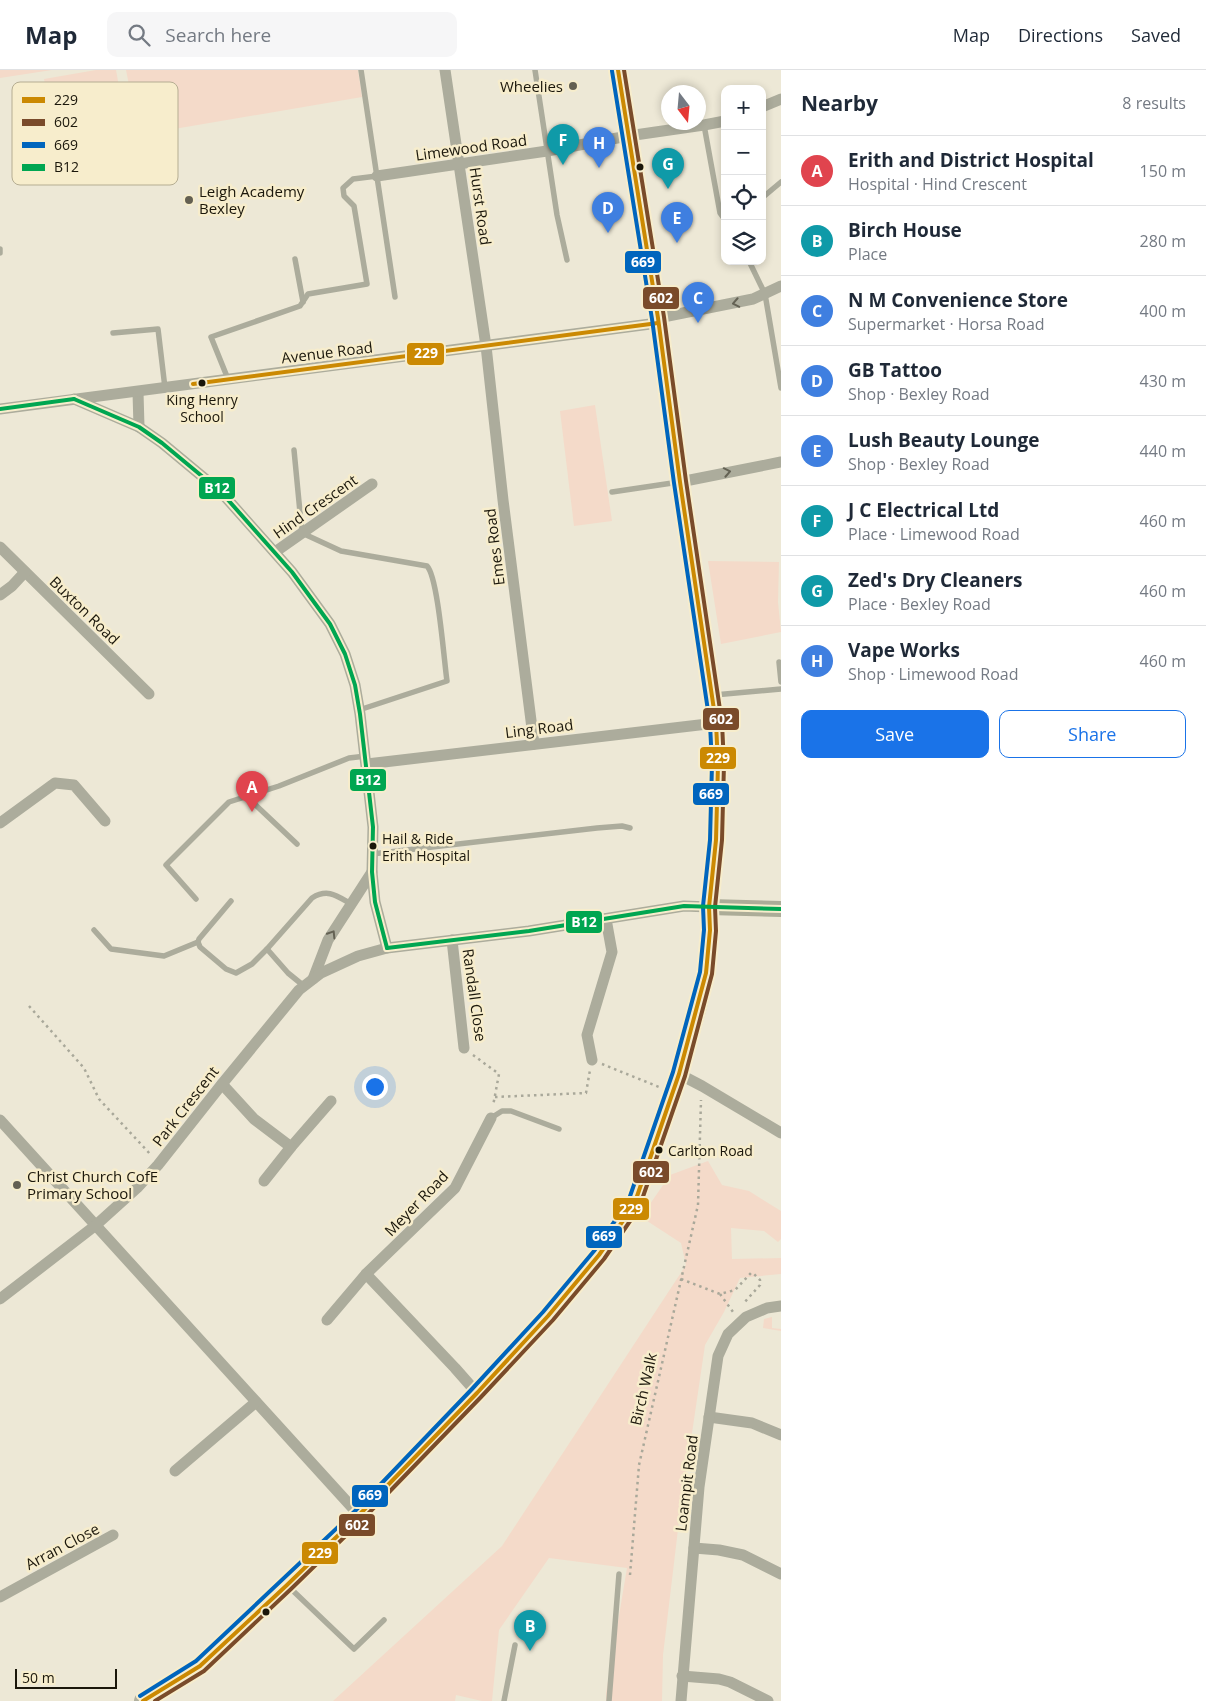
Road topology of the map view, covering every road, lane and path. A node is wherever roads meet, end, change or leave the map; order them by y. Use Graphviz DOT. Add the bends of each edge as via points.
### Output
graph roads {
  1 [pos="361,70"];
  2 [pos="446,70"];
  3 [pos="535,70"];
  4 [pos="618,70"];
  5 [pos="781,98"];
  6 [pos="766,105"];
  7 [pos="721,122"];
  8 [pos="706,125"];
  9 [pos="669,130"];
  10 [pos="705,130"];
  11 [pos="628,136"];
  12 [pos="547,151"];
  13 [pos="460,163"];
  14 [pos="377,176"];
  15 [pos="781,182"];
  16 [pos="766,195"];
  17 [pos="721,214"];
  18 [pos="295,259"];
  19 [pos="567,260"];
  20 [pos="751,265"];
  21 [pos="781,286"];
  22 [pos="765,294"];
  23 [pos="395,297"];
  24 [pos="303,302"];
  25 [pos="658,321"];
  26 [pos="113,333"];
  27 [pos="486,346"];
  28 [pos="780,374"];
  29 [pos="228,380"];
  30 [pos="165,388"];
  31 [pos="781,388"];
  32 [pos="138,392"];
  33 [pos="74,399"];
  34 [pos="0,409"];
  35 [pos="140,427"];
  36 [pos="294,450"];
  37 [pos="781,462"];
  38 [pos="680,482"];
  39 [pos="372,484"];
  40 [pos="612,492"];
  41 [pos="302,534"];
  42 [pos="0,547"];
  43 [pos="275,552"];
  44 [pos="25,572"];
  45 [pos="0,595"];
  46 [pos="778,662"];
  47 [pos="781,682"];
  48 [pos="781,689"];
  49 [pos="149,694"];
  50 [pos="712,696"];
  51 [pos="359,710"];
  52 [pos="716,723"];
  53 [pos="534,744"];
  54 [pos="366,760"];
  55 [pos="246,796"];
  56 [pos="105,821"];
  57 [pos="0,823"];
  58 [pos="630,828"];
  59 [pos="297,844"];
  60 [pos="372,854"];
  61 [pos="372,872"];
  62 [pos="196,899"];
  63 [pos="231,901"];
  64 [pos="351,904"];
  65 [pos="709,907"];
  66 [pos="781,909"];
  67 [pos="606,919"];
  68 [pos="94,930"];
  69 [pos="452,940"];
  70 [pos="198,942"];
  71 [pos="387,948"];
  72 [pos="267,949"];
  73 [pos="313,979"];
  74 [pos="304,986"];
  75 [pos="29,1006"];
  76 [pos="464,1048"];
  77 [pos="592,1060"];
  78 [pos="678,1074"];
  79 [pos="222,1084"];
  80 [pos="702,1086"];
  81 [pos="671,1094"];
  82 [pos="331,1101"];
  83 [pos="491,1118"];
  84 [pos="0,1120"];
  85 [pos="559,1129"];
  86 [pos="781,1133"];
  87 [pos="291,1147"];
  88 [pos="160,1163"];
  89 [pos="264,1181"];
  90 [pos="96,1226"];
  91 [pos="366,1274"];
  92 [pos="681,1279"];
  93 [pos="720,1294"];
  94 [pos="0,1299"];
  95 [pos="781,1306"];
  96 [pos="740,1307"];
  97 [pos="327,1320"];
  98 [pos="740,1321"];
  99 [pos="477,1394"];
  100 [pos="256,1402"];
  101 [pos="709,1417"];
  102 [pos="781,1435"];
  103 [pos="175,1471"];
  104 [pos="359,1514"];
  105 [pos="113,1536"];
  106 [pos="694,1548"];
  107 [pos="619,1574"];
  108 [pos="781,1574"];
  109 [pos="629,1583"];
  110 [pos="287,1585"];
  111 [pos="0,1597"];
  112 [pos="384,1620"];
  113 [pos="515,1645"];
  114 [pos="682,1676"];
  115 [pos="144,1701"];
  116 [pos="504,1701"];
  117 [pos="609,1701"];
  118 [pos="681,1701"];
  119 [pos="768,1701"];
  1 -- 14 [label="lane"];
  2 -- 13 [label="street, Hurst Road"];
  3 -- 12 [label="lane"];
  4 -- 11 [label="main road"];
  5 -- 6 [label="street"];
  7 -- 8 [label="street, Limewood Road"];
  9 -- 11 [label="street, Limewood Road"];
  10 -- 17 [label="lane"];
  11 -- 12 [label="street, Limewood Road"];
  11 -- 25 [label="main road"];
  12 -- 13 [label="street, Limewood Road"];
  12 -- 19 [label="lane"];
  13 -- 14 [label="street, Limewood Road"];
  13 -- 27 [label="street, Hurst Road"];
  14 -- 23 [label="lane"];
  14 -- 24 [label="lane" via="353,179 343,188 344,196 354,206 367,284 308,294"];
  15 -- 16 [label="lane"];
  18 -- 24 [label="lane"];
  20 -- 22 [label="lane"];
  21 -- 22 [label="street, Avenue Road"];
  22 -- 25 [label="street, Avenue Road, one-way" via="752,300"];
  22 -- 28 [label="lane"];
  24 -- 29 [label="lane" via="300,306 211,338"];
  25 -- 27 [label="street, Avenue Road"];
  25 -- 38 [label="main road"];
  26 -- 30 [label="lane" via="158,329"];
  27 -- 29 [label="street, Avenue Road"];
  27 -- 53 [label="street, Emes Road"];
  28 -- 31 [label="lane"];
  29 -- 30 [label="street, Avenue Road"];
  30 -- 32 [label="street, Avenue Road"];
  32 -- 33 [label="street, Avenue Road"];
  32 -- 35 [label="street"];
  33 -- 34 [label="street, Avenue Road"];
  33 -- 35 [label="street, Hind Crescent"];
  35 -- 43 [label="street, Hind Crescent" via="221,492"];
  36 -- 41 [label="lane"];
  38 -- 37 [label="street, one-way"];
  38 -- 40 [label="lane"];
  38 -- 50 [label="main road"];
  39 -- 41 [label="street, Hind Crescent"];
  41 -- 43 [label="street, Hind Crescent"];
  41 -- 51 [label="lane" via="341,551 427,566 431,570 447,681"];
  42 -- 44 [label="street, Buxton Road"];
  43 -- 51 [label="street, Hind Crescent" via="330,624 355,685"];
  44 -- 45 [label="street"];
  44 -- 49 [label="street, Buxton Road"];
  46 -- 47 [label="lane"];
  48 -- 50 [label="lane"];
  50 -- 52 [label="main road"];
  51 -- 54 [label="street, Hind Crescent"];
  52 -- 53 [label="street, Ling Road"];
  52 -- 65 [label="main road" via="716,840"];
  53 -- 54 [label="street, Ling Road"];
  54 -- 55 [label="lane" via="349,758"];
  54 -- 60 [label="street, Hind Crescent" via="373,827"];
  55 -- 59 [label="lane"];
  55 -- 62 [label="lane" via="229,802 166,865"];
  56 -- 57 [label="street" via="74,785 55,783"];
  58 -- 60 [label="lane" via="597,828"];
  60 -- 61 [label="street, Hind Crescent"];
  61 -- 64 [label="street"];
  61 -- 71 [label="street, Hind Crescent" via="374,902"];
  63 -- 70 [label="lane"];
  64 -- 72 [label="lane" via="329,893 318,894"];
  73 -- 64 [label="street, one-way" via="328,940"];
  65 -- 66 [label="street"];
  65 -- 67 [label="street, Park Crescent" via="684,906"];
  65 -- 78 [label="main road" via="706,973"];
  67 -- 69 [label="street, Park Crescent"];
  67 -- 77 [label="street" via="612,952 587,1035"];
  68 -- 70 [label="lane" via="111,949 164,956"];
  69 -- 71 [label="street, Park Crescent"];
  69 -- 76 [label="street, Randall Close"];
  70 -- 72 [label="lane" via="226,969 236,973 252,964"];
  71 -- 73 [label="street, Park Crescent" via="336,965"];
  72 -- 74 [label="lane"];
  73 -- 74 [label="street, Park Crescent"];
  74 -- 79 [label="street, Park Crescent"];
  75 -- 88 [label="path" via="84,1068 99,1099"];
  76 -- 77 [label="path, Randall Close" via="498,1074 495,1097 586,1093"];
  77 -- 81 [label="path"];
  78 -- 80 [label="street"];
  78 -- 81 [label="main road"];
  79 -- 87 [label="street" via="254,1119"];
  79 -- 88 [label="street, Park Crescent"];
  80 -- 86 [label="street"];
  80 -- 92 [label="path, Birch Walk" via="698,1205"];
  81 -- 99 [label="main road" via="634,1205 599,1255"];
  82 -- 87 [label="street"];
  83 -- 85 [label="lane" via="502,1111 510,1111"];
  83 -- 91 [label="street, Meyer Road" via="455,1188"];
  84 -- 90 [label="street"];
  87 -- 89 [label="street"];
  88 -- 90 [label="street, Park Crescent"];
  90 -- 94 [label="street, Park Crescent"];
  90 -- 100 [label="street"];
  91 -- 97 [label="street, Meyer Road"];
  91 -- 99 [label="street"];
  92 -- 93 [label="path"];
  92 -- 109 [label="path, Birch Walk" via="639,1465"];
  93 -- 96 [label="path" via="735,1290 753,1273 760,1280 760,1285"];
  93 -- 98 [label="path"];
  95 -- 98 [label="street, Loampit Road" via="755,1312"];
  98 -- 101 [label="street, Loampit Road" via="728,1334 720,1351"];
  99 -- 104 [label="main road"];
  100 -- 103 [label="street"];
  100 -- 104 [label="street"];
  101 -- 102 [label="street" via="752,1423"];
  101 -- 106 [label="street, Loampit Road"];
  104 -- 110 [label="main road"];
  105 -- 111 [label="street, Arran Close"];
  106 -- 108 [label="street" via="743,1555"];
  106 -- 114 [label="street, Loampit Road"];
  107 -- 117 [label="lane"];
  110 -- 112 [label="lane" via="354,1649"];
  110 -- 115 [label="main road" via="200,1666"];
  113 -- 116 [label="lane"];
  114 -- 118 [label="street, Loampit Road"];
  114 -- 119 [label="street" via="724,1681"];
}
